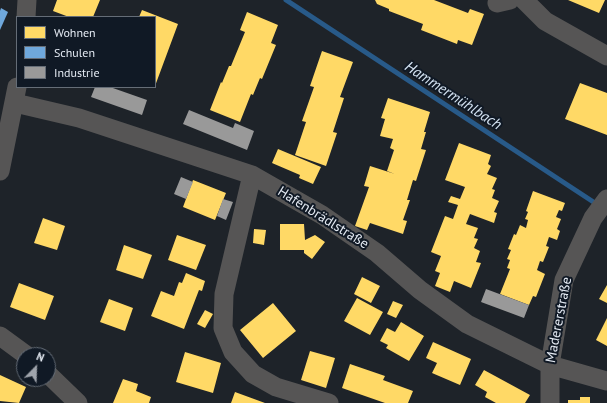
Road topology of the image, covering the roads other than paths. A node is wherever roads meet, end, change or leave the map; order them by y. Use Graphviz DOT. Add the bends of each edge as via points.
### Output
graph roads {
  1 [pos="27,0"];
  2 [pos="524,0"];
  3 [pos="26,16"];
  4 [pos="607,56"];
  5 [pos="16,95"];
  6 [pos="0,168"];
  7 [pos="252,174"];
  8 [pos="607,199"];
  9 [pos="0,336"];
  10 [pos="16,348"];
  11 [pos="550,365"];
  12 [pos="607,381"];
  13 [pos="56,382"];
  14 [pos="78,403"];
  15 [pos="329,403"];
  16 [pos="550,403"];
  1 -- 3 [label="street"];
  2 -- 4 [label="street" via="545,21"];
  5 -- 6 [label="street"];
  5 -- 7 [label="street, Hafenbrädlstraße" via="93,123"];
  7 -- 11 [label="street, Hafenbrädlstraße" via="322,215 377,253 420,290 467,324"];
  7 -- 15 [label="street" via="224,294 223,328 233,352 253,374 276,387"];
  8 -- 11 [label="street, Madererstraße" via="593,218 564,280"];
  9 -- 10 [label="street"];
  11 -- 12 [label="street, Hafenbrädlstraße"];
  11 -- 16 [label="street, Madererstraße"];
  13 -- 14 [label="street"];
}
